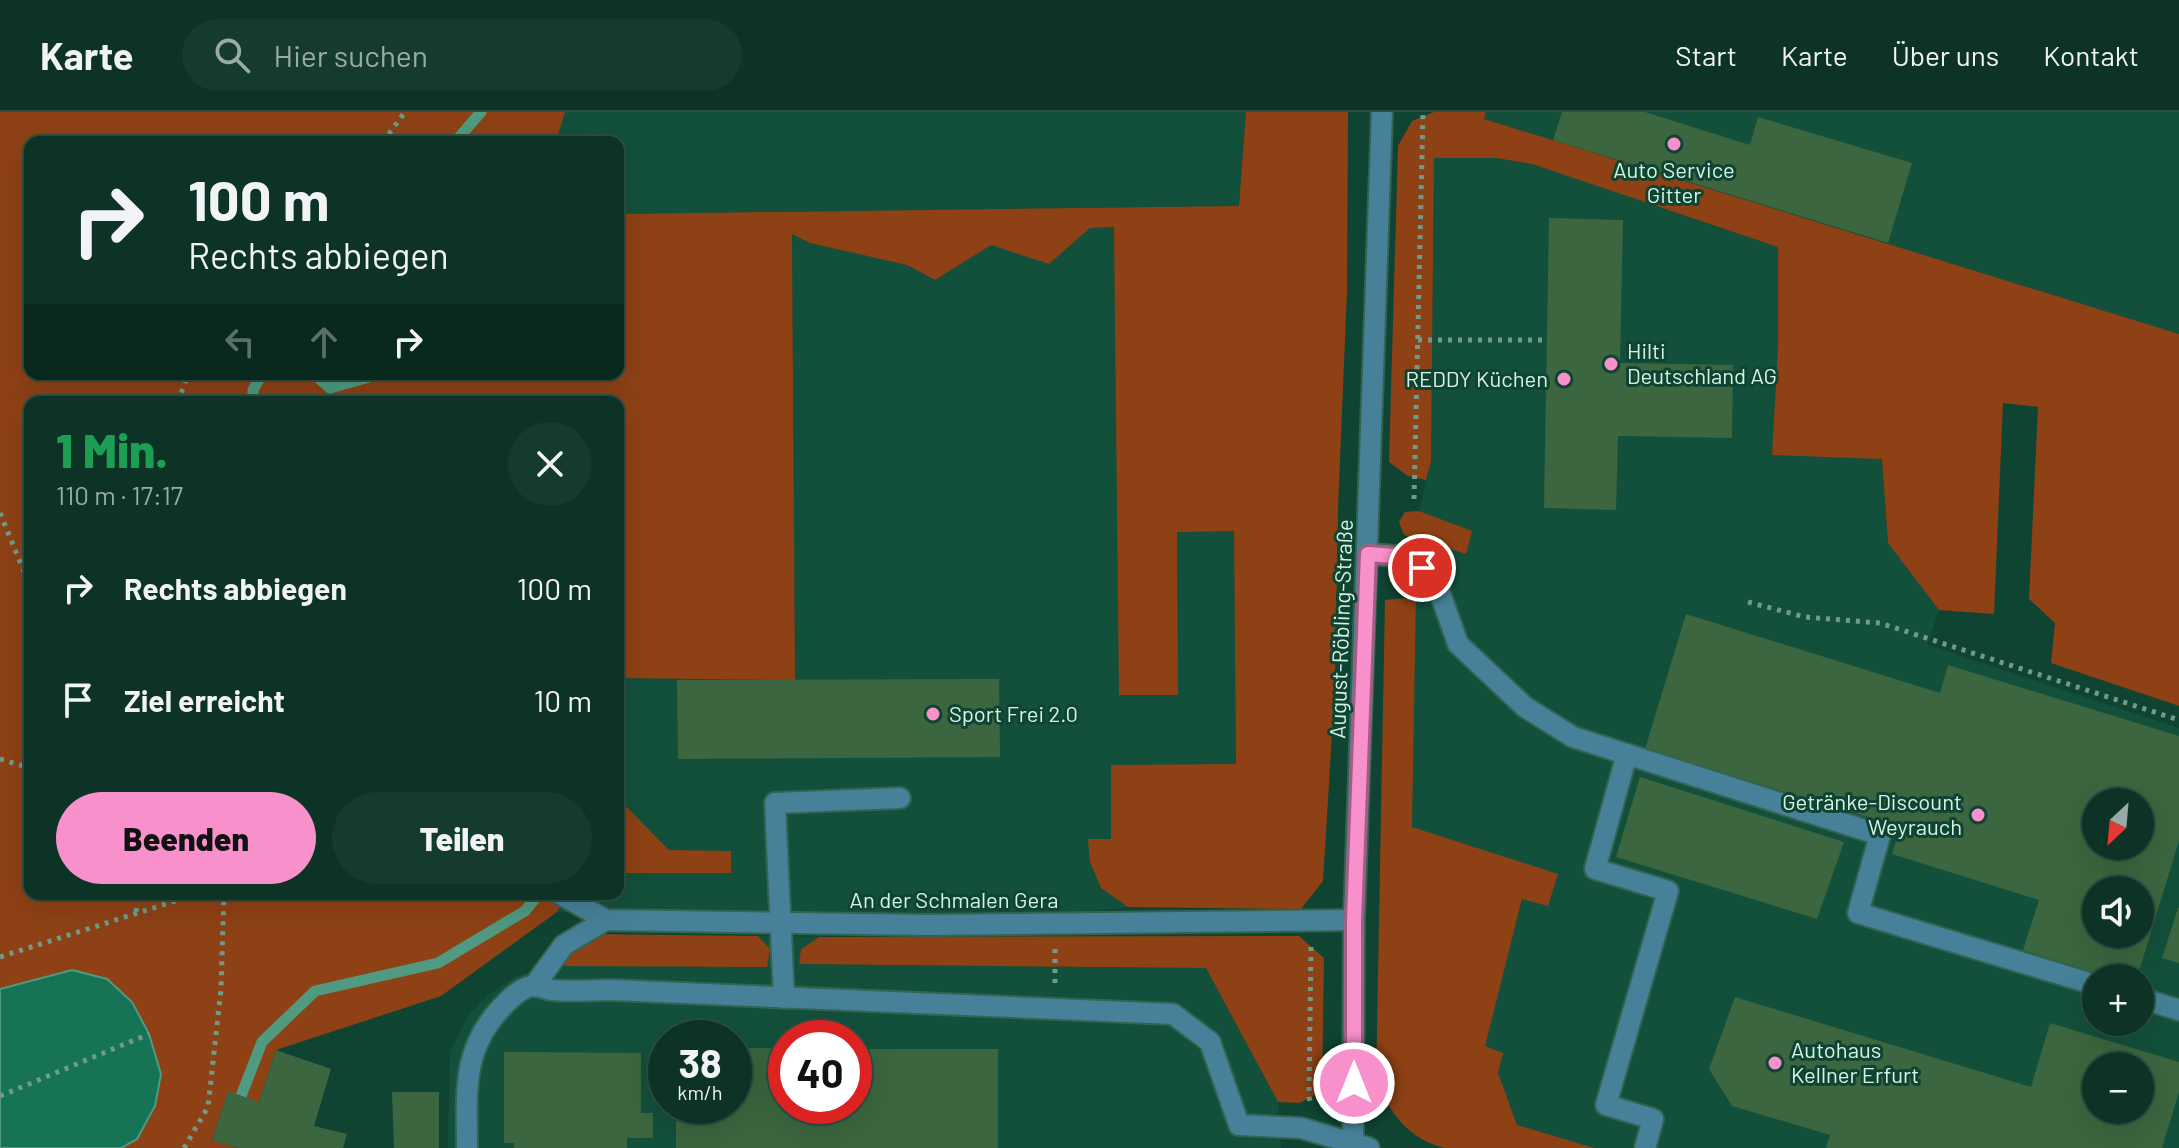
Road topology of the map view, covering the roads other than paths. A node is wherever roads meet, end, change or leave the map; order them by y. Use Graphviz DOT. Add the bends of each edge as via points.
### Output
graph roads {
  1 [pos="1382,112"];
  2 [pos="1368,554"];
  3 [pos="1627,754"];
  4 [pos="900,798"];
  5 [pos="571,900"];
  6 [pos="606,920"];
  7 [pos="1354,920"];
  8 [pos="780,924"];
  9 [pos="2082,981"];
  10 [pos="534,986"];
  11 [pos="784,998"];
  12 [pos="2154,1002"];
  13 [pos="2179,1010"];
  14 [pos="1358,1146"];
  15 [pos="467,1148"];
  16 [pos="1645,1148"];
  1 -- 2 [label="street, August-Röbling-Straße"];
  2 -- 3 [label="street" via="1408,557 1435,579 1458,644 1525,707 1573,737"];
  2 -- 7 [label="street, August-Röbling-Straße"];
  3 -- 9 [label="street" via="1880,835 1858,913"];
  3 -- 16 [label="street" via="1595,869 1668,891 1606,1105 1653,1119"];
  4 -- 8 [label="street" via="775,803"];
  5 -- 6 [label="street, An der Schmalen Gera"];
  6 -- 8 [label="street, An der Schmalen Gera"];
  6 -- 10 [label="street" via="564,945"];
  7 -- 8 [label="street, An der Schmalen Gera"];
  7 -- 14 [label="street, August-Röbling-Straße"];
  8 -- 11 [label="street"];
  10 -- 11 [label="street"];
  10 -- 15 [label="street" via="505,1004 472,1050"];
  11 -- 14 [label="street" via="1173,1014 1210,1042 1239,1125 1301,1128"];
  12 -- 13 [label="street"];
}
